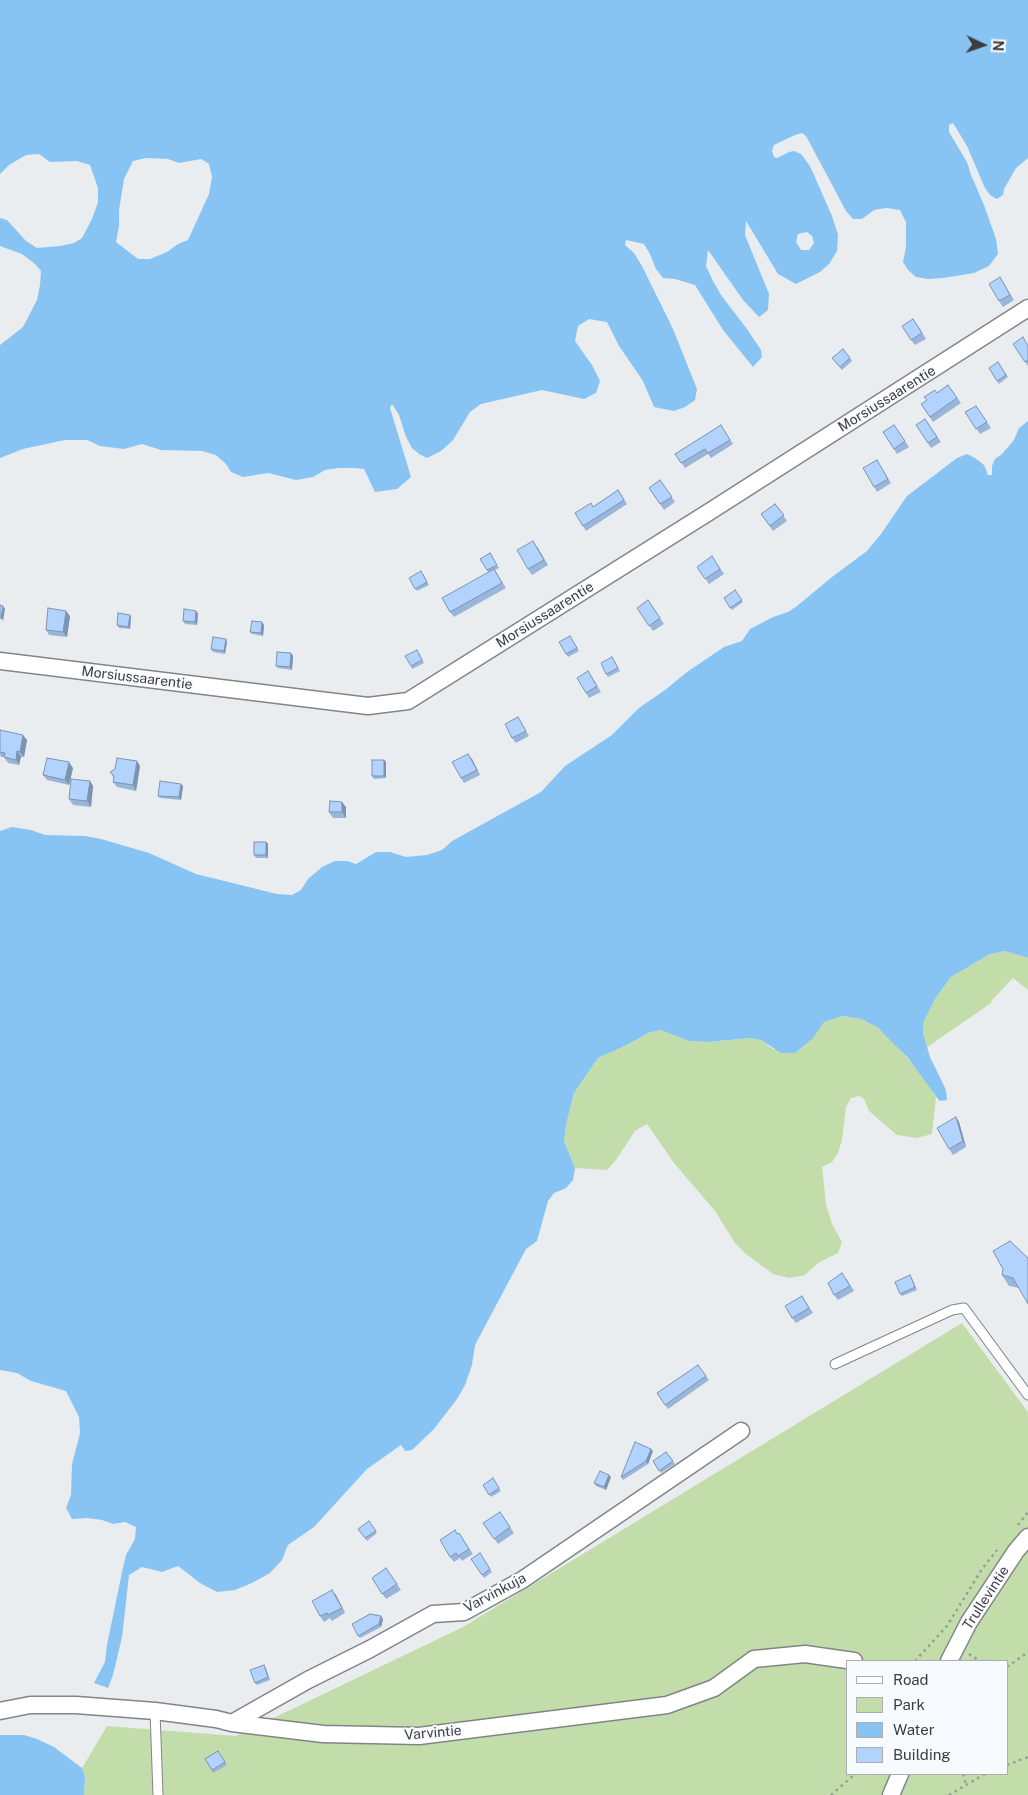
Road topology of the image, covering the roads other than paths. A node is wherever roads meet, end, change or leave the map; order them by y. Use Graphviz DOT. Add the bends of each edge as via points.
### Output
graph roads {
  1 [pos="1028,308"];
  2 [pos="0,661"];
  3 [pos="835,1364"];
  4 [pos="1028,1395"];
  5 [pos="741,1431"];
  6 [pos="1023,1531"];
  7 [pos="847,1660"];
  8 [pos="950,1660"];
  9 [pos="0,1711"];
  10 [pos="155,1711"];
  11 [pos="232,1724"];
  12 [pos="900,1775"];
  13 [pos="158,1795"];
  14 [pos="891,1795"];
  1 -- 2 [label="street, Morsiussaarentie" via="408,701 368,706"];
  3 -- 4 [label="lane" via="952,1310 964,1308"];
  5 -- 11 [label="street, Varvinkuja" via="522,1580 464,1612 433,1614"];
  6 -- 8 [label="street, Trullevintie" via="1016,1551 969,1622"];
  7 -- 11 [label="street, Varvintie" via="805,1654 754,1659 714,1688 668,1705 419,1736 323,1734"];
  9 -- 10 [label="street, Varvintie" via="30,1705"];
  10 -- 11 [label="street, Varvintie"];
  10 -- 13 [label="lane"];
  12 -- 14 [label="street"];
}
